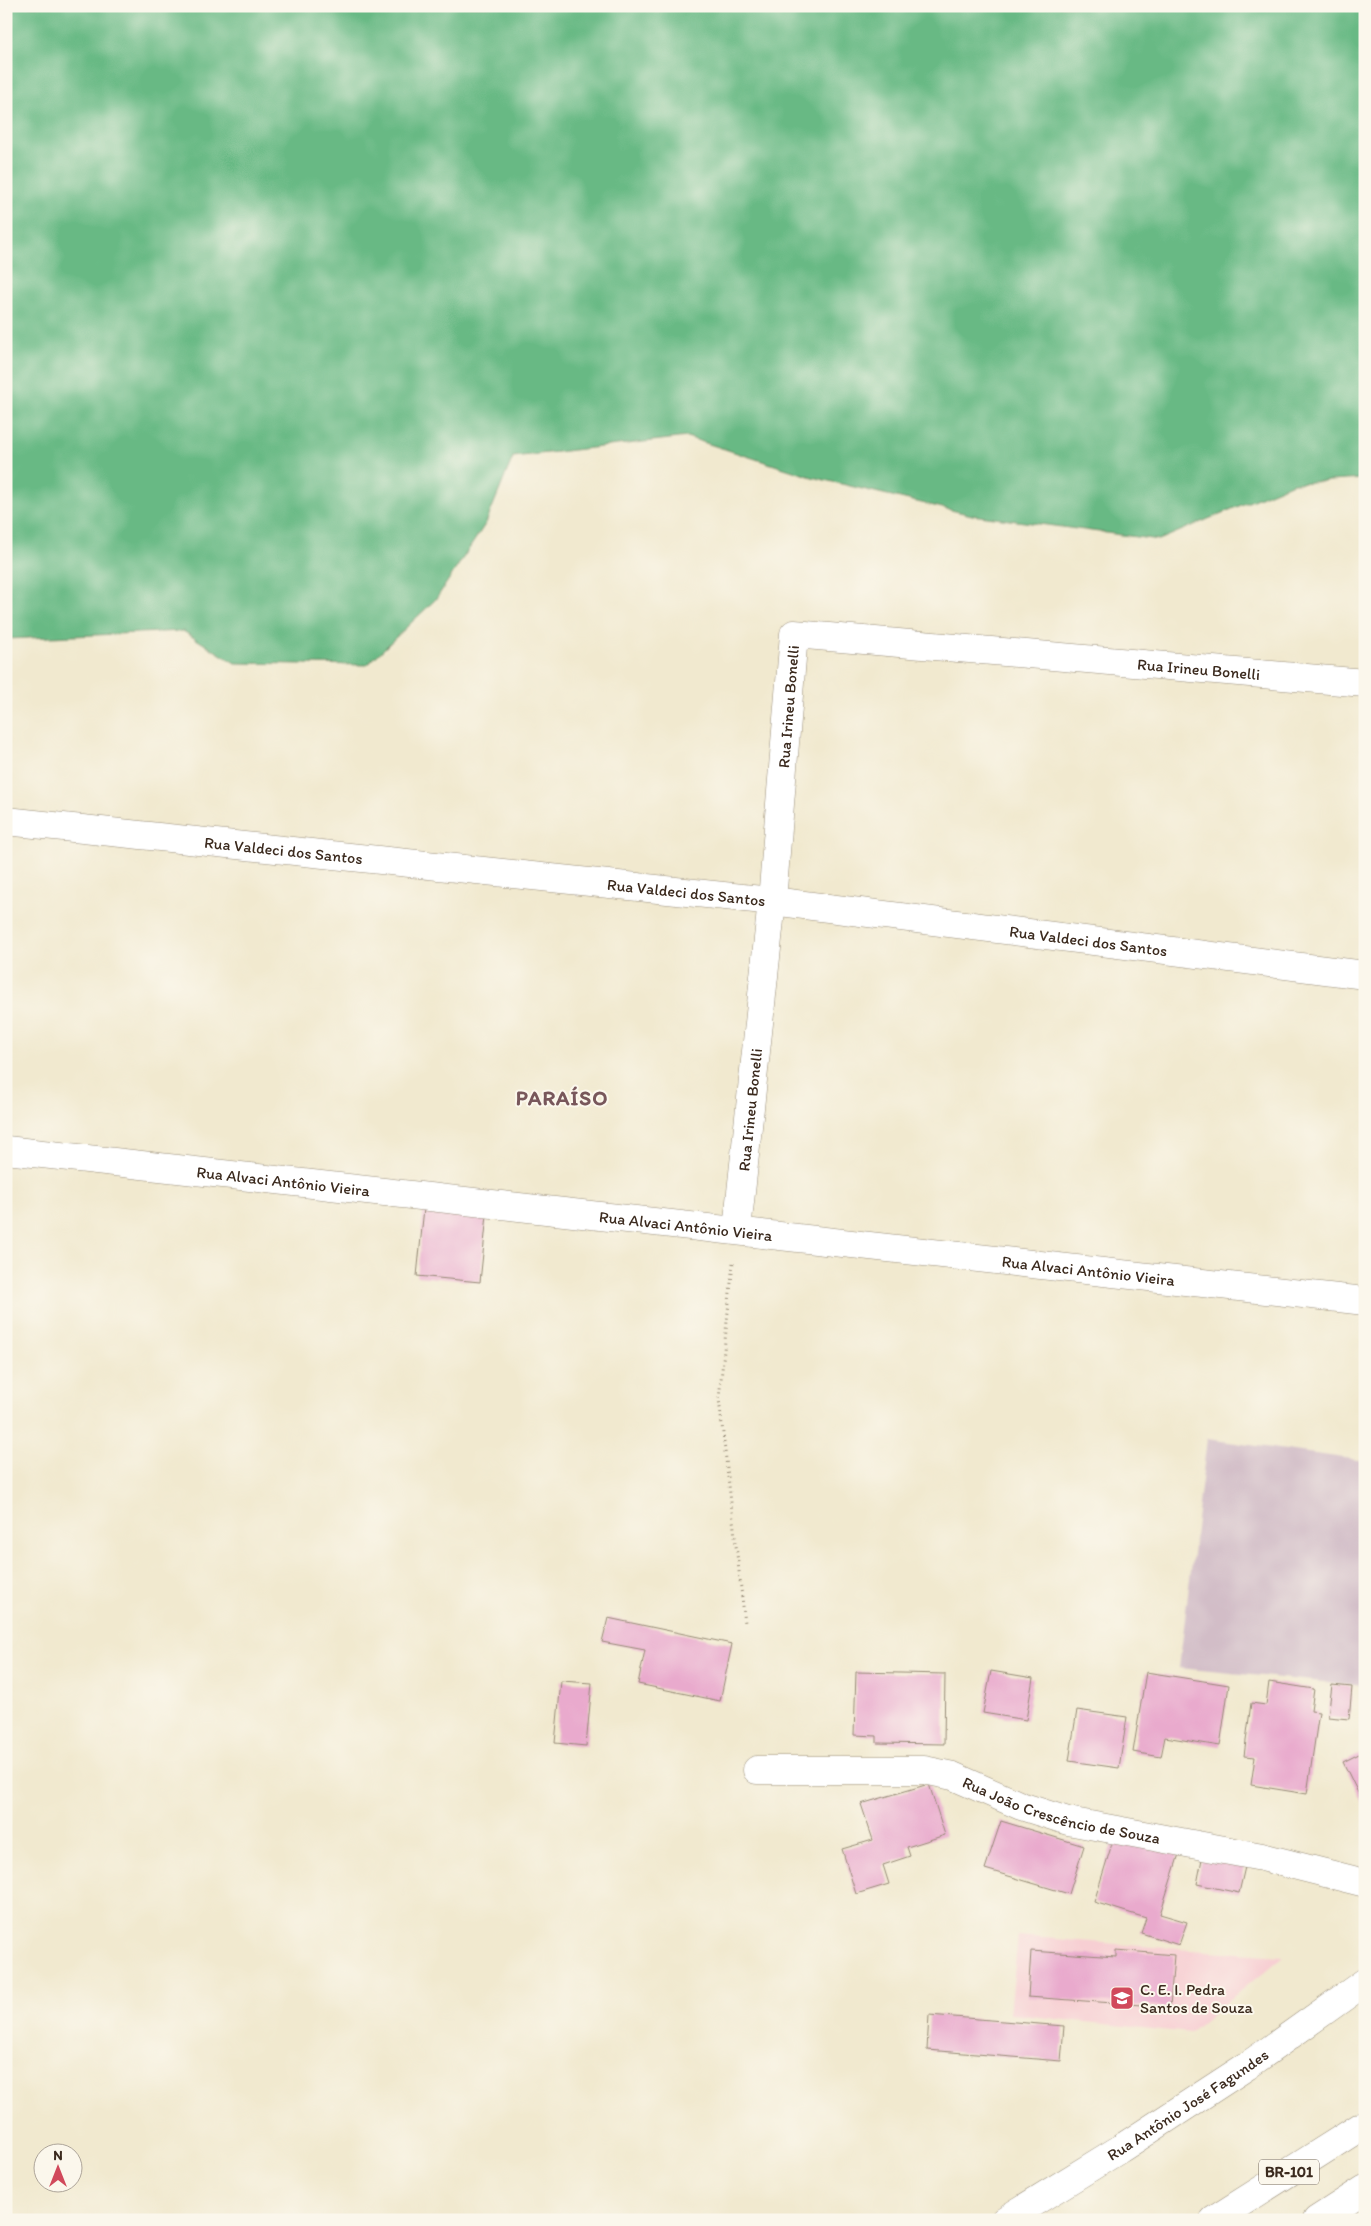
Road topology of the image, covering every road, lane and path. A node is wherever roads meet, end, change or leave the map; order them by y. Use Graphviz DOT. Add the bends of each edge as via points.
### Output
graph roads {
  1 [pos="1365,683"];
  2 [pos="6,821"];
  3 [pos="772,901"];
  4 [pos="1365,975"];
  5 [pos="6,1150"];
  6 [pos="737,1230"];
  7 [pos="1365,1301"];
  8 [pos="745,1623"];
  9 [pos="757,1770"];
  10 [pos="1365,1883"];
  11 [pos="1365,1982"];
  12 [pos="1365,2124"];
  13 [pos="1365,2189"];
  14 [pos="1005,2220"];
  15 [pos="1214,2220"];
  16 [pos="1317,2220"];
  1 -- 3 [label="main road, Rua Irineu Bonelli" via="794,634"];
  2 -- 3 [label="main road, Rua Valdeci dos Santos"];
  3 -- 4 [label="main road, Rua Valdeci dos Santos"];
  3 -- 6 [label="main road, Rua Irineu Bonelli"];
  5 -- 6 [label="main road, Rua Alvaci Antônio Vieira"];
  6 -- 7 [label="main road, Rua Alvaci Antônio Vieira"];
  6 -- 8 [label="path" via="719,1398"];
  9 -- 10 [label="main road, Rua João Crescêncio de Souza" via="924,1770 953,1776 1021,1806 1068,1821 1262,1858"];
  11 -- 14 [label="main road, Rua Antônio José Fagundes" via="1246,2066"];
  12 -- 15 [label="main road, BR-101"];
  13 -- 16 [label="main road"];
}
